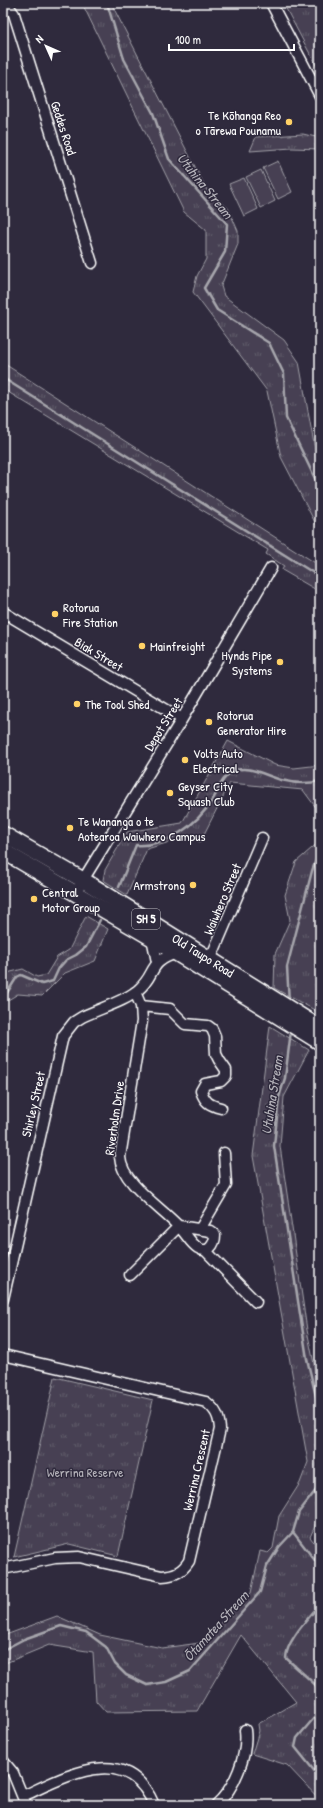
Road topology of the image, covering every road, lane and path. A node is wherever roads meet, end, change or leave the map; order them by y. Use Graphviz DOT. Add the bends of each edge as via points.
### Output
graph roads {
  1 [pos="6,3"];
  2 [pos="271,3"];
  3 [pos="320,96"];
  4 [pos="92,263"];
  5 [pos="271,568"];
  6 [pos="3,612"];
  7 [pos="182,719"];
  8 [pos="3,834"];
  9 [pos="262,838"];
  10 [pos="3,851"];
  11 [pos="79,887"];
  12 [pos="152,938"];
  13 [pos="176,953"];
  14 [pos="157,962"];
  15 [pos="205,963"];
  16 [pos="135,992"];
  17 [pos="141,1006"];
  18 [pos="298,1021"];
  19 [pos="320,1028"];
  20 [pos="320,1042"];
  21 [pos="220,1108"];
  22 [pos="224,1153"];
  23 [pos="179,1226"];
  24 [pos="200,1228"];
  25 [pos="205,1250"];
  26 [pos="130,1275"];
  27 [pos="3,1299"];
  28 [pos="256,1302"];
  29 [pos="3,1355"];
  30 [pos="3,1569"];
  31 [pos="245,1730"];
  32 [pos="3,1761"];
  33 [pos="25,1800"];
  34 [pos="154,1805"];
  35 [pos="216,1805"];
  1 -- 4 [label="street, Geddes Road" via="14,14"];
  2 -- 3 [label="street"];
  5 -- 7 [label="street, Depot Street"];
  6 -- 7 [label="street, Biak Street"];
  7 -- 11 [label="street, Depot Street"];
  8 -- 11 [label="highway, Old Taupo Road / SH 5"];
  9 -- 15 [label="street, Waiwhero Street" via="213,952"];
  10 -- 11 [label="highway, Old Taupo Road / SH 5"];
  11 -- 12 [label="highway, Old Taupo Road / SH 5"];
  11 -- 15 [label="highway, Old Taupo Road / SH 5"];
  12 -- 13 [label="highway, Old Taupo Road / SH 5"];
  12 -- 14 [label="street"];
  13 -- 14 [label="street"];
  13 -- 15 [label="highway, Old Taupo Road / SH 5"];
  14 -- 16 [label="street, Shirley Street" via="148,979"];
  15 -- 18 [label="highway, Old Taupo Road / SH 5"];
  16 -- 17 [label="street, Riverholm Drive"];
  16 -- 27 [label="street, Shirley Street" via="82,1017 74,1022 63,1036"];
  17 -- 21 [label="street" via="170,1009 184,1024 208,1026 212,1029 216,1054 226,1070 226,1076 221,1081 205,1084 201,1091 204,1100"];
  17 -- 23 [label="street, Riverholm Drive" via="142,1021 120,1157 121,1164 129,1178"];
  18 -- 19 [label="highway, Old Taupo Road / SH 5"];
  18 -- 20 [label="highway, Old Taupo Road / SH 5"];
  22 -- 24 [label="street" via="226,1185"];
  23 -- 24 [label="street"];
  23 -- 25 [label="street, Riverholm Drive" via="198,1249"];
  23 -- 26 [label="street"];
  24 -- 25 [label="street" via="215,1235 211,1248"];
  25 -- 28 [label="street, Riverholm Drive"];
  29 -- 30 [label="street, Werrina Crescent" via="206,1402 215,1409 220,1429 189,1561 183,1570 162,1576 67,1556"];
  31 -- 35 [label="street" via="245,1750 236,1775 226,1794"];
  32 -- 33 [label="street" via="13,1774"];
  33 -- 34 [label="street" via="73,1774 104,1768 118,1769 131,1776 142,1785"];
}
